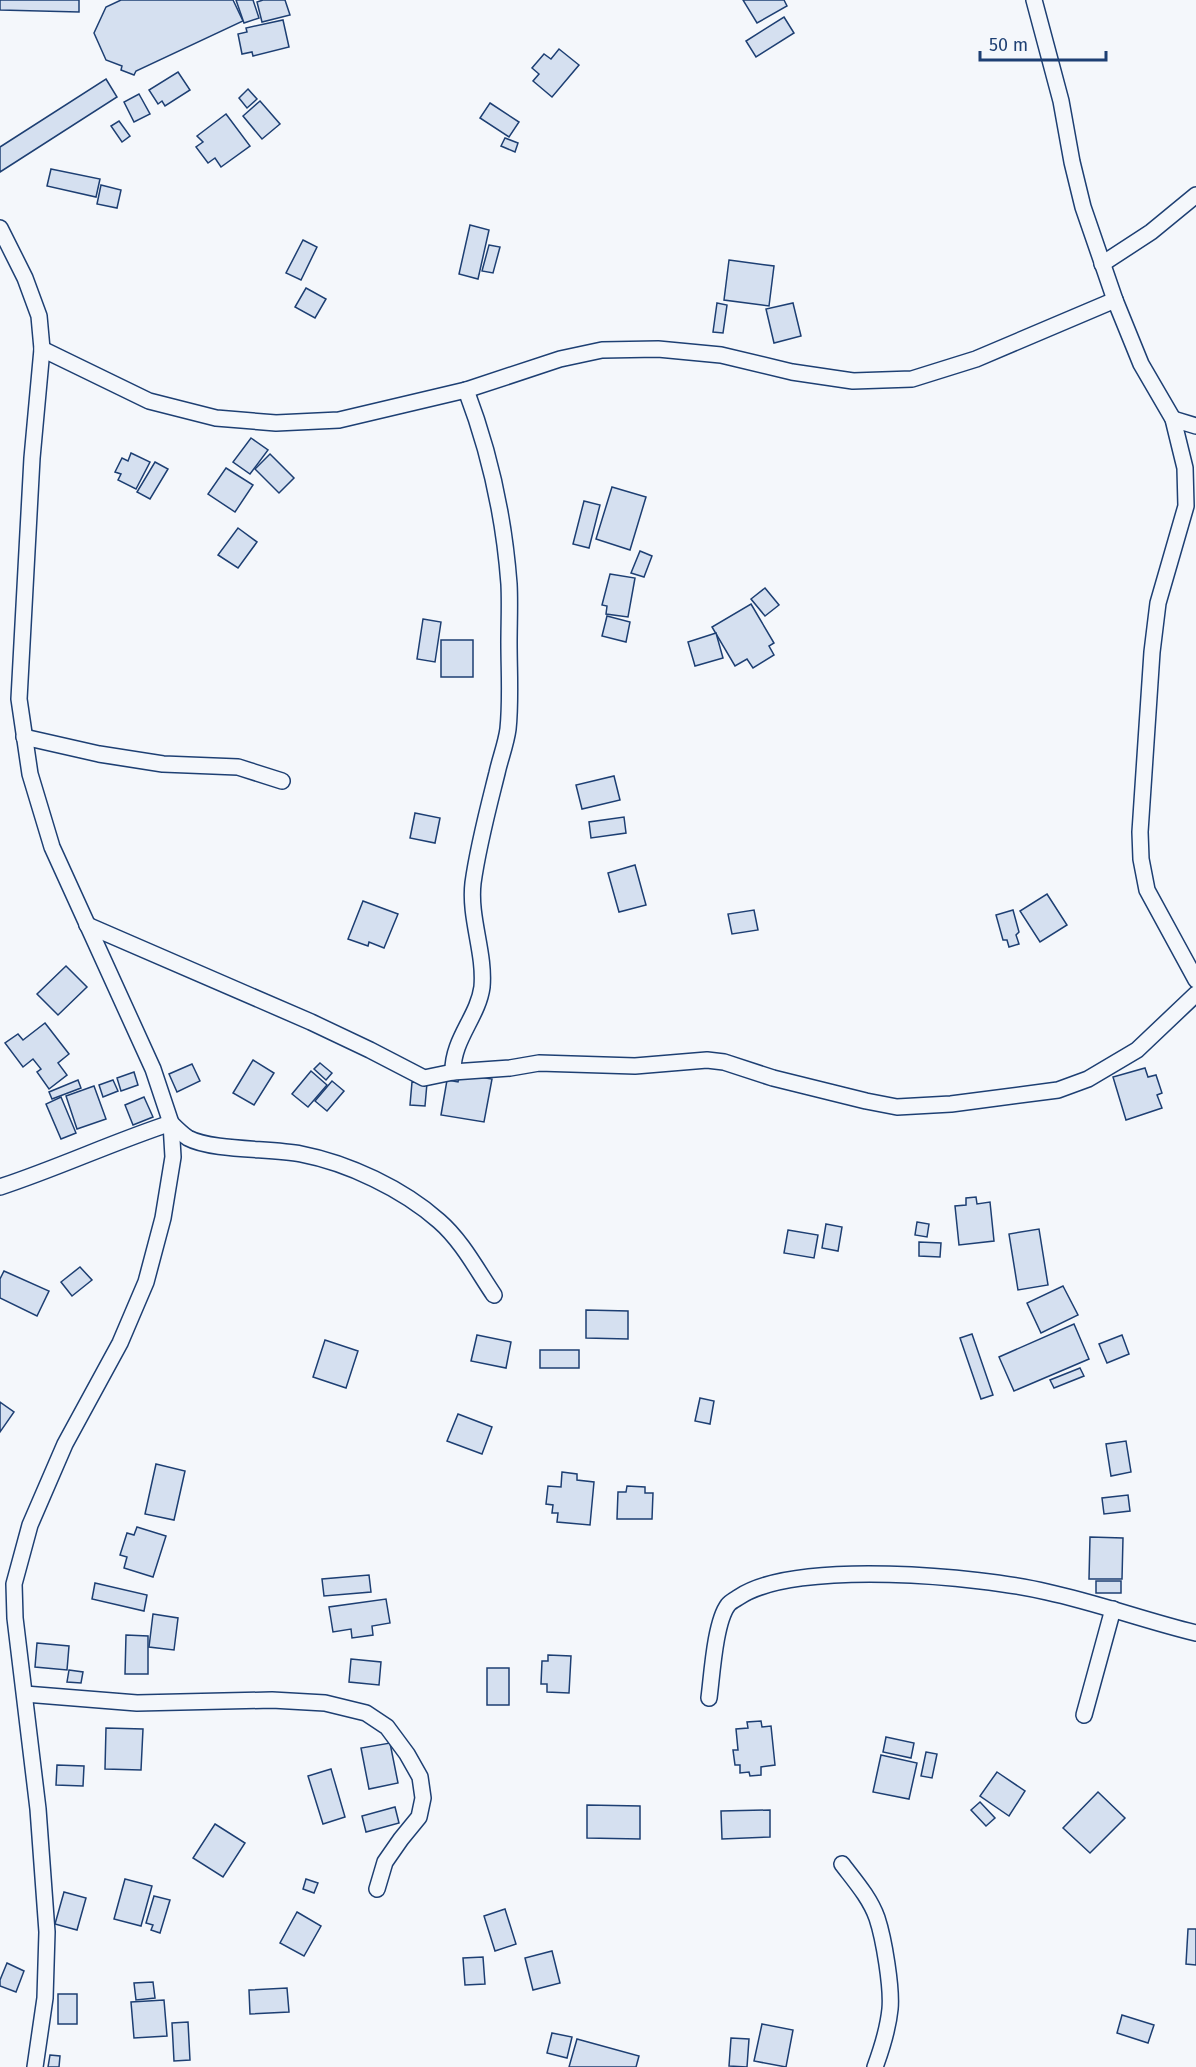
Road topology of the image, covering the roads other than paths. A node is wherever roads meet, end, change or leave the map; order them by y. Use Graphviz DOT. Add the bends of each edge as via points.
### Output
graph roads {
  1 [pos="1034,0"];
  2 [pos="1196,195"];
  3 [pos="0,228"];
  4 [pos="1102,264"];
  5 [pos="1115,300"];
  6 [pos="42,349"];
  7 [pos="466,390"];
  8 [pos="1173,419"];
  9 [pos="1196,426"];
  10 [pos="24,737"];
  11 [pos="282,782"];
  12 [pos="87,924"];
  13 [pos="1196,980"];
  14 [pos="1196,994"];
  15 [pos="453,1072"];
  16 [pos="171,1123"];
  17 [pos="0,1187"];
  18 [pos="494,1294"];
  19 [pos="7,1583"];
  20 [pos="1113,1609"];
  21 [pos="1196,1633"];
  22 [pos="25,1694"];
  23 [pos="709,1698"];
  24 [pos="1084,1715"];
  25 [pos="842,1864"];
  26 [pos="377,1889"];
  27 [pos="35,2067"];
  28 [pos="875,2067"];
  1 -- 4 [label="street" via="1061,101 1083,207"];
  2 -- 4 [label="street" via="1151,232"];
  3 -- 6 [label="street" via="39,316"];
  4 -- 5 [label="street"];
  5 -- 7 [label="street" via="976,359 912,379 853,381 721,355 658,349 602,350 560,359"];
  5 -- 8 [label="street" via="1141,364"];
  6 -- 7 [label="street" via="149,401 216,418 276,423 339,420"];
  6 -- 10 [label="street" via="19,699"];
  7 -- 15 [label="street" via="488,452 501,518 509,585 510,683 508,730 479,844 473,886 482,987 456,1051"];
  8 -- 9 [label="street"];
  8 -- 13 [label="street" via="1185,468 1186,506 1158,603 1141,859 1147,890"];
  10 -- 11 [label="street" via="163,764 238,768"];
  10 -- 12 [label="street" via="30,774 52,847"];
  12 -- 15 [label="street" via="312,1022 424,1078"];
  12 -- 16 [label="street" via="153,1069"];
  14 -- 15 [label="street" via="1137,1050 1088,1079 1058,1090 951,1104 897,1107 707,1060 635,1066 539,1063"];
  16 -- 17 [label="street"];
  16 -- 18 [label="street" via="189,1139 301,1154 343,1165 379,1181 440,1221"];
  16 -- 19 [label="street" via="172,1157 163,1218 146,1282 120,1343 65,1444"];
  19 -- 22 [label="street"];
  20 -- 21 [label="street"];
  20 -- 23 [label="street" via="992,1582 859,1574 783,1580 750,1590 728,1605 719,1625"];
  20 -- 24 [label="street"];
  22 -- 26 [label="street" via="137,1703 272,1700 325,1703 366,1713 387,1727 407,1754 420,1777 423,1798 419,1817 386,1862"];
  22 -- 27 [label="street" via="47,1932 45,1998"];
  25 -- 28 [label="street" via="877,1918 886,1958 890,2008"];
}
